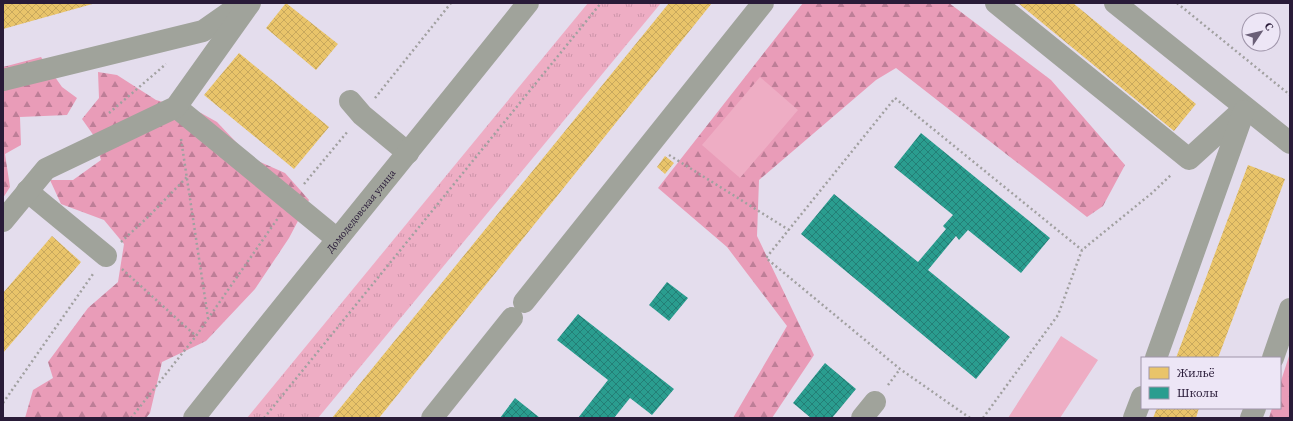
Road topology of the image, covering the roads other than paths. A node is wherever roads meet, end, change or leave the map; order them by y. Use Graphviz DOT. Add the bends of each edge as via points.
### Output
graph roads {
  1 [pos="244,3"];
  2 [pos="250,3"];
  3 [pos="528,3"];
  4 [pos="763,3"];
  5 [pos="996,3"];
  6 [pos="1115,3"];
  7 [pos="3,80"];
  8 [pos="350,101"];
  9 [pos="176,107"];
  10 [pos="1245,108"];
  11 [pos="1290,144"];
  12 [pos="408,153"];
  13 [pos="27,191"];
  14 [pos="3,221"];
  15 [pos="336,239"];
  16 [pos="106,256"];
  17 [pos="1290,309"];
  18 [pos="1156,357"];
  19 [pos="1273,357"];
  20 [pos="1141,400"];
  21 [pos="194,418"];
  22 [pos="432,418"];
  23 [pos="1134,418"];
  1 -- 7 [label="street" via="203,31"];
  2 -- 9 [label="street"];
  3 -- 12 [label="street, Домодедовская улица"];
  4 -- 22 [label="street"];
  5 -- 10 [label="street" via="1189,159"];
  6 -- 10 [label="street"];
  8 -- 12 [label="street" via="362,115"];
  9 -- 13 [label="street" via="46,169"];
  9 -- 15 [label="street"];
  10 -- 11 [label="street"];
  10 -- 18 [label="street"];
  12 -- 15 [label="street, Домодедовская улица"];
  13 -- 14 [label="street"];
  13 -- 16 [label="street"];
  15 -- 21 [label="street, Домодедовская улица"];
  17 -- 19 [label="street"];
  20 -- 23 [label="street"];
}
